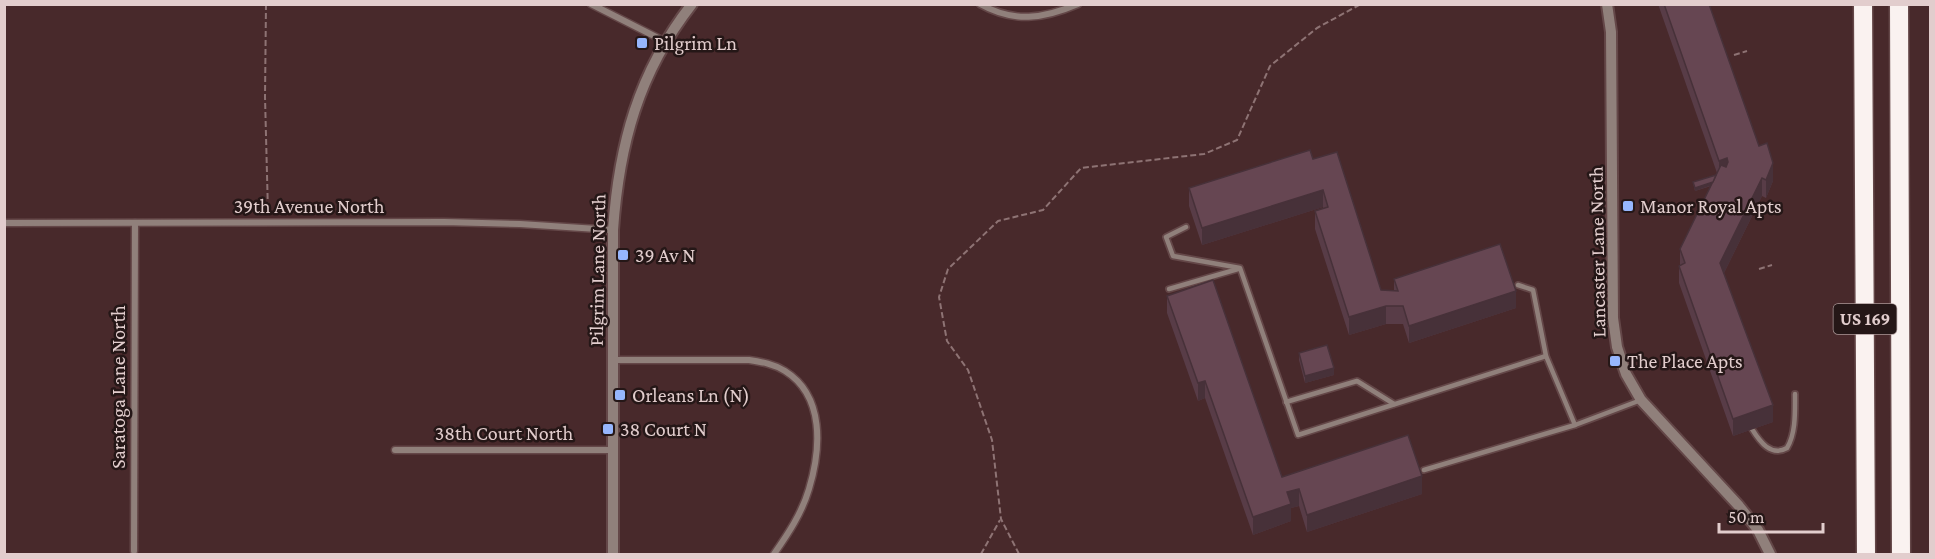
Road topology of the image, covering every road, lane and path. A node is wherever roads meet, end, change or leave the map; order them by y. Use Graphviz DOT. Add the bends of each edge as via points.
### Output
graph roads {
  1 [pos="266,4"];
  2 [pos="591,4"];
  3 [pos="692,4"];
  4 [pos="980,4"];
  5 [pos="1077,4"];
  6 [pos="1360,4"];
  7 [pos="1607,4"];
  8 [pos="1863,4"];
  9 [pos="1899,4"];
  10 [pos="666,42"];
  11 [pos="1747,51"];
  12 [pos="1734,55"];
  13 [pos="268,222"];
  14 [pos="4,223"];
  15 [pos="135,223"];
  16 [pos="1186,227"];
  17 [pos="613,230"];
  18 [pos="1772,265"];
  19 [pos="1240,268"];
  20 [pos="1759,269"];
  21 [pos="1518,285"];
  22 [pos="1169,289"];
  23 [pos="1546,356"];
  24 [pos="613,360"];
  25 [pos="1796,394"];
  26 [pos="1641,400"];
  27 [pos="1286,402"];
  28 [pos="1394,404"];
  29 [pos="1575,425"];
  30 [pos="1752,429"];
  31 [pos="395,450"];
  32 [pos="613,450"];
  33 [pos="1424,470"];
  34 [pos="1001,519"];
  35 [pos="134,550"];
  36 [pos="613,555"];
  37 [pos="774,555"];
  38 [pos="981,555"];
  39 [pos="1019,555"];
  40 [pos="1770,555"];
  41 [pos="1866,555"];
  42 [pos="1900,555"];
  1 -- 13 [label="path"];
  2 -- 10 [label="street"];
  3 -- 10 [label="street, Pilgrim Lane North"];
  4 -- 5 [label="street" via="1011,16 1034,17"];
  6 -- 34 [label="path" via="1317,28 1270,66 1237,140 1204,154 1082,168 1043,210 998,221 948,269 939,297 947,341 968,370 992,440"];
  7 -- 26 [label="street, Lancaster Lane North" via="1611,32 1613,318 1626,374"];
  8 -- 41 [label="highway, US 169"];
  9 -- 42 [label="highway, US 169"];
  10 -- 17 [label="street, Pilgrim Lane North" via="637,101 624,144"];
  11 -- 12 [label="path"];
  13 -- 15 [label="street, 39th Avenue North"];
  13 -- 17 [label="street, 39th Avenue North" via="455,222"];
  14 -- 15 [label="street, 39th Avenue North"];
  15 -- 35 [label="street, Saratoga Lane North"];
  16 -- 19 [label="lane" via="1166,237 1173,256"];
  17 -- 24 [label="street, Pilgrim Lane North"];
  18 -- 20 [label="path"];
  19 -- 22 [label="lane"];
  19 -- 27 [label="lane"];
  21 -- 23 [label="lane" via="1533,290"];
  23 -- 28 [label="lane"];
  23 -- 29 [label="lane"];
  24 -- 32 [label="street, Pilgrim Lane North"];
  24 -- 37 [label="street" via="749,360 768,363 799,381 816,413 815,461 798,516"];
  25 -- 30 [label="lane" via="1787,448 1770,450"];
  26 -- 29 [label="lane"];
  26 -- 40 [label="street, Lancaster Lane North" via="1739,506 1758,530"];
  27 -- 28 [label="lane" via="1357,381"];
  27 -- 28 [label="lane" via="1298,435"];
  29 -- 33 [label="lane"];
  31 -- 32 [label="street, 38th Court North"];
  32 -- 36 [label="street, Pilgrim Lane North"];
  34 -- 38 [label="path"];
  34 -- 39 [label="path"];
}
